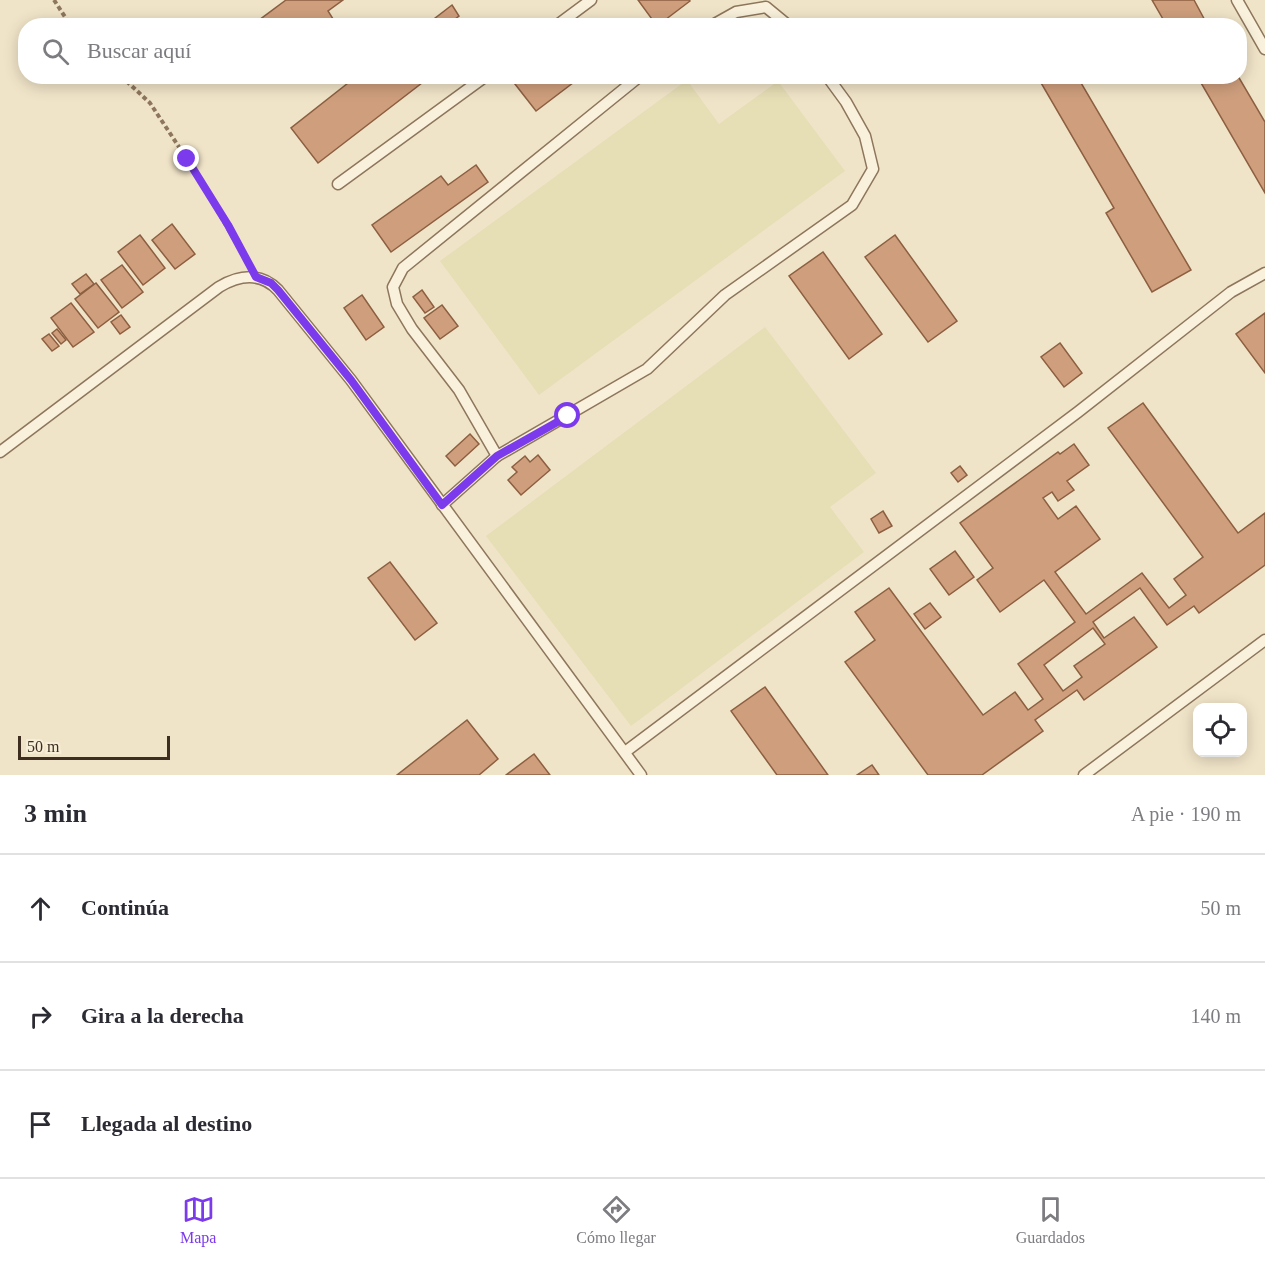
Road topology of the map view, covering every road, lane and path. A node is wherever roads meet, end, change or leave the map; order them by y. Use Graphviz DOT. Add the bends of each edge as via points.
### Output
graph roads {
  1 [pos="54,0"];
  2 [pos="591,0"];
  3 [pos="1237,0"];
  4 [pos="66,18"];
  5 [pos="567,18"];
  6 [pos="725,18"];
  7 [pos="779,18"];
  8 [pos="1265,49"];
  9 [pos="130,84"];
  10 [pos="475,84"];
  11 [pos="630,84"];
  12 [pos="833,84"];
  13 [pos="338,184"];
  14 [pos="1265,273"];
  15 [pos="256,277"];
  16 [pos="0,452"];
  17 [pos="497,456"];
  18 [pos="442,505"];
  19 [pos="1265,640"];
  20 [pos="625,753"];
  21 [pos="641,775"];
  22 [pos="1084,775"];
  1 -- 4 [label="path"];
  2 -- 5 [label="lane"];
  3 -- 8 [label="lane"];
  6 -- 7 [label="lane" via="766,7"];
  9 -- 15 [label="path" via="150,103"];
  10 -- 13 [label="lane"];
  11 -- 17 [label="lane" via="403,268 393,287 397,304 459,390"];
  12 -- 17 [label="lane" via="865,136 873,170 852,205 725,294 647,369"];
  14 -- 20 [label="lane" via="1231,292"];
  15 -- 16 [label="lane" via="233,278 219,287"];
  15 -- 18 [label="lane" via="271,283 285,299 351,380"];
  17 -- 18 [label="lane"];
  18 -- 20 [label="lane"];
  19 -- 22 [label="lane"];
  20 -- 21 [label="lane"];
}
